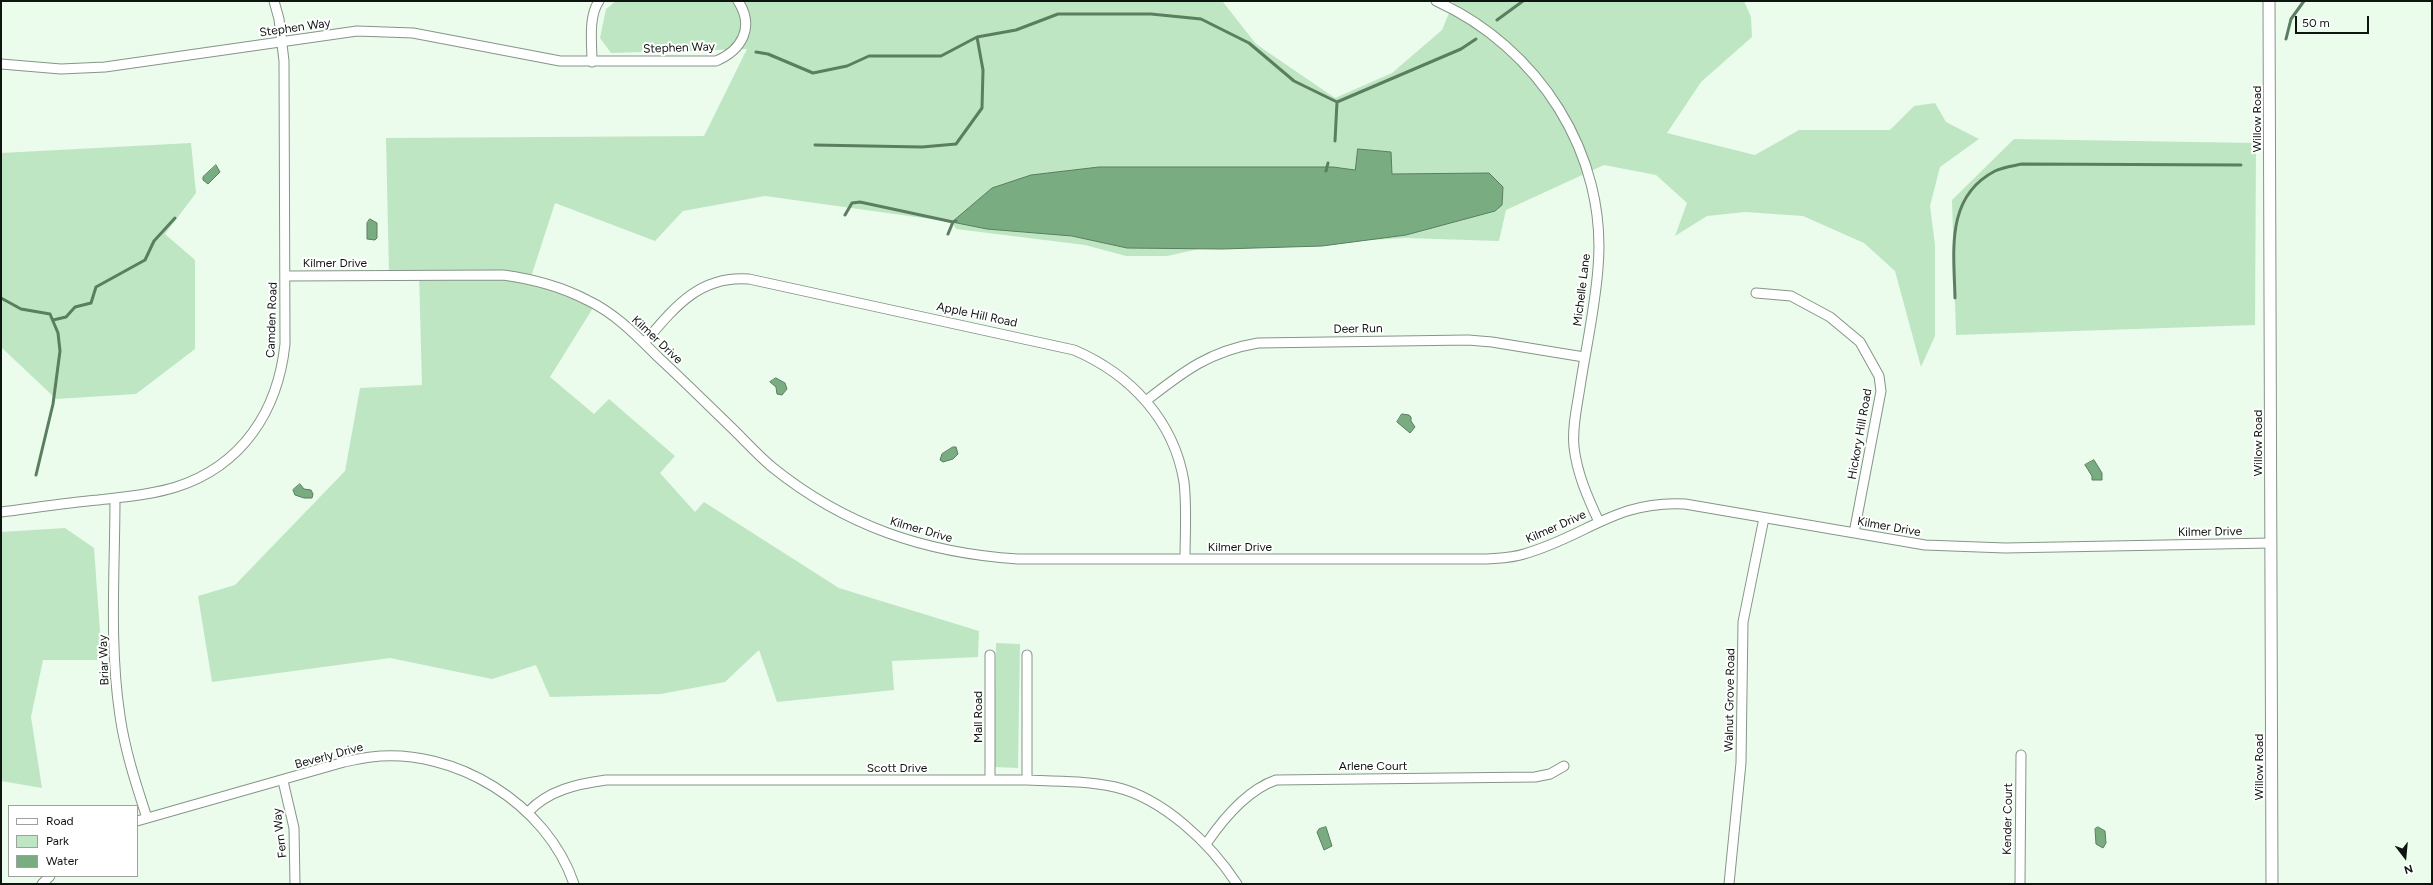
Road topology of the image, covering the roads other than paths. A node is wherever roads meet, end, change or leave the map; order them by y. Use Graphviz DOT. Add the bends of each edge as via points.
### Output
graph roads {
  1 [pos="274,1"];
  2 [pos="600,1"];
  3 [pos="738,1"];
  4 [pos="1436,1"];
  5 [pos="2269,1"];
  6 [pos="282,42"];
  7 [pos="592,62"];
  8 [pos="1,64"];
  9 [pos="286,276"];
  10 [pos="1756,293"];
  11 [pos="644,342"];
  12 [pos="1584,357"];
  13 [pos="1147,400"];
  14 [pos="116,498"];
  15 [pos="1,512"];
  16 [pos="1764,518"];
  17 [pos="1598,522"];
  18 [pos="1854,534"];
  19 [pos="2271,543"];
  20 [pos="1185,559"];
  21 [pos="990,655"];
  22 [pos="1027,655"];
  23 [pos="2021,755"];
  24 [pos="1564,766"];
  25 [pos="990,780"];
  26 [pos="1027,780"];
  27 [pos="283,781"];
  28 [pos="528,812"];
  29 [pos="147,818"];
  30 [pos="138,822"];
  31 [pos="1206,844"];
  32 [pos="295,884"];
  33 [pos="574,884"];
  34 [pos="1237,884"];
  35 [pos="1729,884"];
  36 [pos="2020,884"];
  37 [pos="2272,884"];
  1 -- 6 [label="street, Camden Road"];
  2 -- 7 [label="street" via="594,11 592,22"];
  3 -- 7 [label="street, Stephen Way" via="744,16 744,33 734,52 716,61"];
  4 -- 12 [label="street, Michelle Lane" via="1456,10 1485,29 1528,66 1559,108 1575,138 1594,193 1599,224 1598,273"];
  5 -- 19 [label="street, Willow Road"];
  6 -- 7 [label="street, Stephen Way" via="378,30 413,33 560,61"];
  6 -- 8 [label="street, Stephen Way" via="105,67 61,69"];
  6 -- 9 [label="street, Camden Road"];
  9 -- 11 [label="street, Kilmer Drive" via="504,275 532,279 555,285 588,300"];
  9 -- 14 [label="street, Camden Road" via="283,362 272,401 252,435 220,465 176,488"];
  10 -- 18 [label="street, Hickory Hill Road" via="1791,296 1830,317 1860,342 1879,376 1881,392"];
  11 -- 13 [label="street, Apple Hill Road" via="679,304 695,291 724,280 749,279 1074,350 1104,364"];
  11 -- 20 [label="street, Kilmer Drive" via="771,466 816,498 863,524 930,548 992,557"];
  12 -- 13 [label="street, Deer Run" via="1468,340 1258,343 1240,346 1205,358 1184,370"];
  12 -- 17 [label="street, Michelle Lane" via="1575,418 1574,447 1581,480"];
  13 -- 20 [label="street, Apple Hill Road" via="1170,438 1180,467 1185,501"];
  14 -- 15 [label="street, Camden Road"];
  14 -- 29 [label="street, Briar Way" via="116,688 130,761"];
  16 -- 17 [label="street, Kilmer Drive" via="1686,504 1656,503 1625,511"];
  16 -- 18 [label="street, Kilmer Drive"];
  16 -- 35 [label="street, Walnut Grove Road" via="1743,622 1741,763"];
  17 -- 20 [label="street, Kilmer Drive" via="1539,549 1508,557"];
  18 -- 19 [label="street, Kilmer Drive" via="1906,544 2005,548"];
  19 -- 37 [label="street, Willow Road"];
  21 -- 25 [label="street, Mall Road"];
  22 -- 26 [label="street"];
  23 -- 36 [label="street, Kender Court"];
  24 -- 31 [label="street, Arlene Court" via="1550,774 1535,777 1276,780 1267,783 1241,802"];
  25 -- 26 [label="street, Scott Drive"];
  25 -- 28 [label="street, Scott Drive" via="606,780 546,796"];
  26 -- 31 [label="street, Scott Drive" via="1093,783 1117,788 1184,824"];
  27 -- 28 [label="street, Beverly Drive" via="371,756 414,758 442,764 482,780 509,796"];
  27 -- 29 [label="street, Beverly Drive"];
  27 -- 32 [label="street, Fern Way" via="294,828"];
  28 -- 33 [label="street, Beverly Drive" via="560,853"];
  29 -- 30 [label="street, Beverly Drive"];
  31 -- 34 [label="street, Scott Drive"];
}
